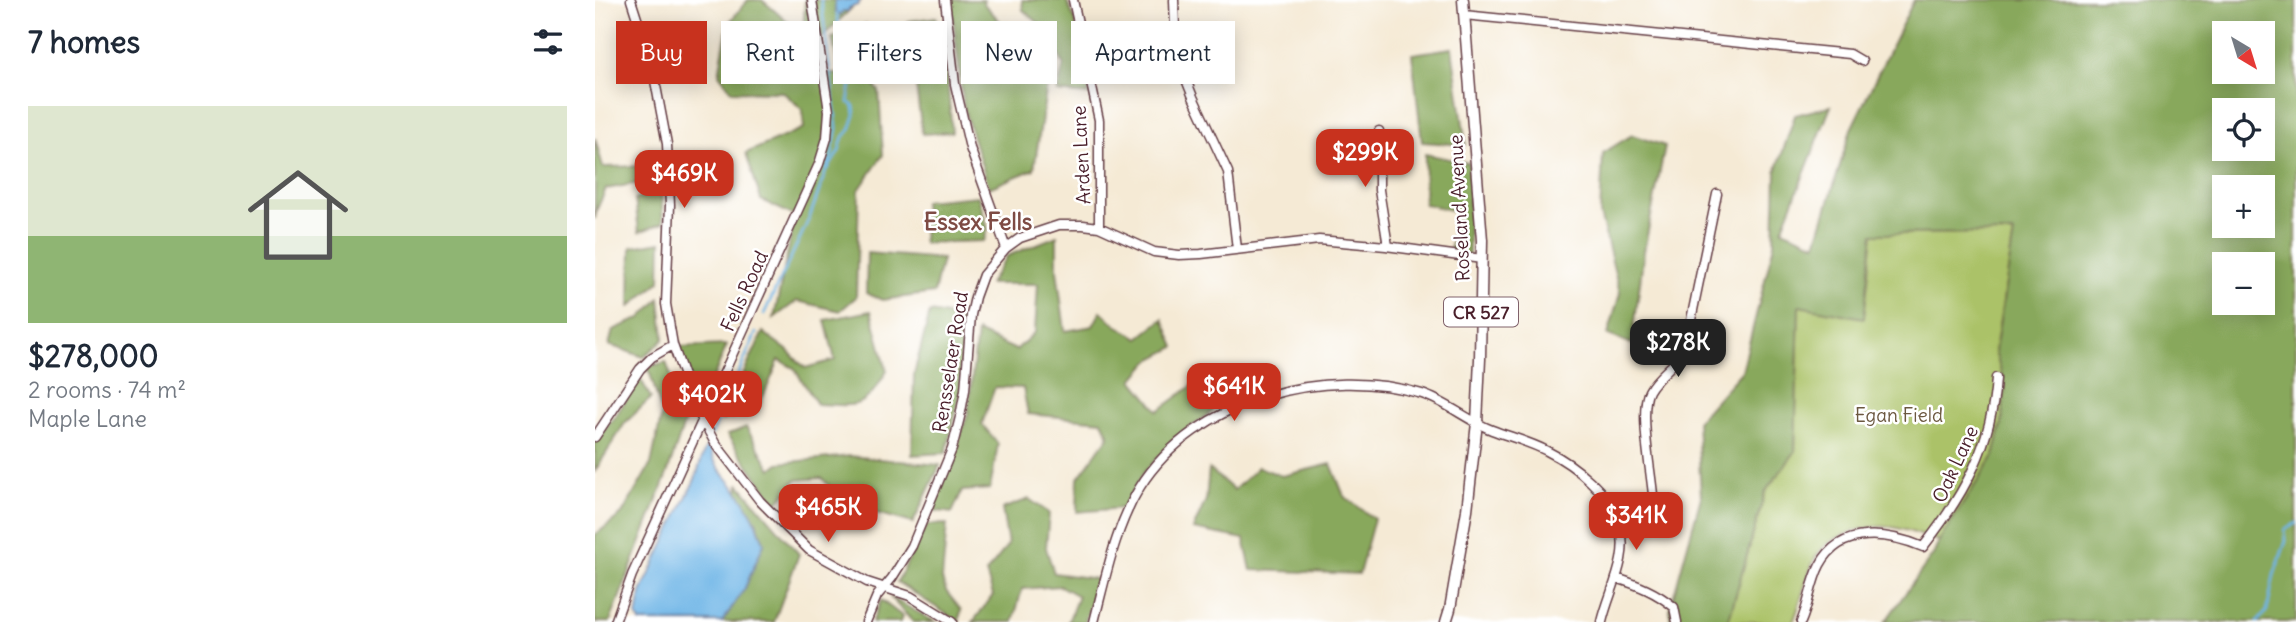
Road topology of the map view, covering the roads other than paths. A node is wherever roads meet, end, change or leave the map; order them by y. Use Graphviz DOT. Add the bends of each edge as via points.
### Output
graph roads {
  1 [pos="631,0"];
  2 [pos="812,0"];
  3 [pos="946,0"];
  4 [pos="1073,0"];
  5 [pos="1174,0"];
  6 [pos="1462,0"];
  7 [pos="1464,15"];
  8 [pos="1862,61"];
  9 [pos="1379,131"];
  10 [pos="1717,194"];
  11 [pos="1099,227"];
  12 [pos="1388,246"];
  13 [pos="1006,247"];
  14 [pos="1237,249"];
  15 [pos="1482,259"];
  16 [pos="673,345"];
  17 [pos="1996,378"];
  18 [pos="702,419"];
  19 [pos="1477,423"];
  20 [pos="595,437"];
  21 [pos="1620,523"];
  22 [pos="1616,578"];
  23 [pos="885,587"];
  24 [pos="1097,621"];
  25 [pos="615,622"];
  26 [pos="866,622"];
  27 [pos="952,622"];
  28 [pos="1446,622"];
  29 [pos="1602,622"];
  30 [pos="1677,622"];
  31 [pos="1801,622"];
  1 -- 16 [label="street" via="652,65 667,144 666,304"];
  2 -- 18 [label="street, Fells Road" via="829,111 824,150"];
  3 -- 13 [label="street" via="955,83 970,148"];
  4 -- 11 [label="street, Arden Lane" via="1099,120"];
  5 -- 14 [label="street" via="1176,55 1228,172"];
  6 -- 7 [label="main road, Roseland Avenue / CR 527"];
  7 -- 8 [label="street" via="1850,54"];
  7 -- 15 [label="main road, Roseland Avenue / CR 527"];
  9 -- 12 [label="street" via="1379,190"];
  10 -- 21 [label="street" via="1685,349 1659,376 1644,409 1653,495 1650,507 1638,520"];
  11 -- 13 [label="street, Rensselaer Road" via="1059,225"];
  11 -- 14 [label="street, Rensselaer Road" via="1154,252 1179,255"];
  12 -- 14 [label="street, Rensselaer Road" via="1319,240"];
  12 -- 15 [label="street, Rensselaer Road"];
  13 -- 23 [label="street, Rensselaer Road" via="983,275 975,297 965,390 952,449 912,546"];
  15 -- 19 [label="main road, Roseland Avenue / CR 527"];
  16 -- 18 [label="street"];
  16 -- 20 [label="street" via="640,369"];
  17 -- 31 [label="street, Oak Lane" via="1984,445 1944,522 1923,547 1882,535 1857,537 1837,546 1820,565"];
  18 -- 23 [label="street" via="760,501 809,550"];
  18 -- 25 [label="street, Fells Road"];
  19 -- 21 [label="street" via="1562,460 1605,498"];
  19 -- 24 [label="street" via="1424,395 1370,385 1289,391 1233,407 1177,444 1140,487 1117,538"];
  19 -- 28 [label="main road, Roseland Avenue / CR 527" via="1468,510"];
  21 -- 22 [label="street" via="1622,557"];
  22 -- 29 [label="street"];
  22 -- 30 [label="street" via="1665,600 1674,607"];
  23 -- 26 [label="street, Rensselaer Road"];
  23 -- 27 [label="street" via="910,596"];
}
